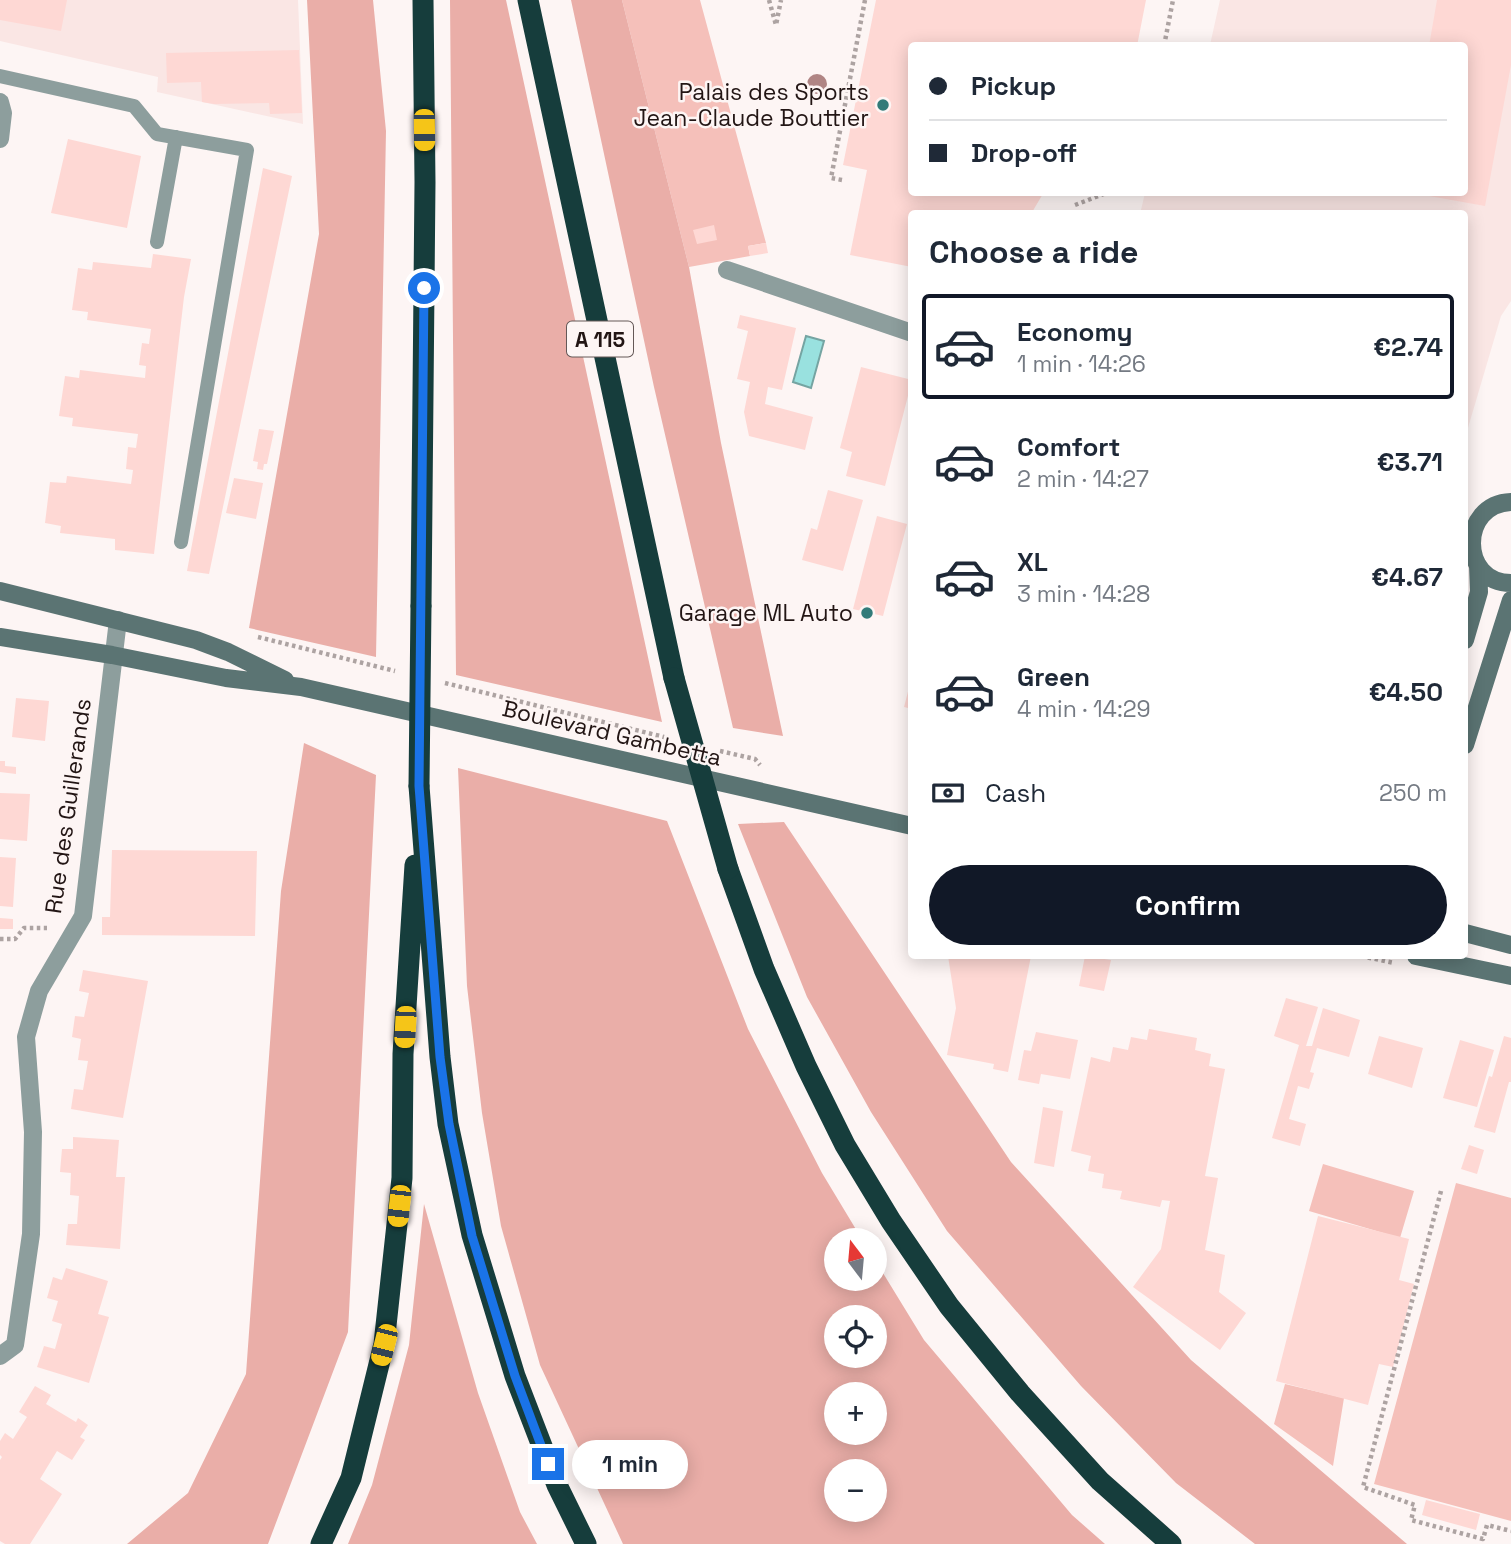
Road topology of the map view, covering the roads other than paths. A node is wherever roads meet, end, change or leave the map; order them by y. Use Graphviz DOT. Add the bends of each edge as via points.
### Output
graph roads {
  1 [pos="423,0"];
  2 [pos="528,0"];
  3 [pos="0,76"];
  4 [pos="0,102"];
  5 [pos="176,137"];
  6 [pos="0,139"];
  7 [pos="157,242"];
  8 [pos="727,270"];
  9 [pos="908,332"];
  10 [pos="1511,489"];
  11 [pos="1503,504"];
  12 [pos="1470,524"];
  13 [pos="181,542"];
  14 [pos="1478,565"];
  15 [pos="1511,583"];
  16 [pos="0,591"];
  17 [pos="1511,600"];
  18 [pos="118,621"];
  19 [pos="1468,630"];
  20 [pos="0,637"];
  21 [pos="113,655"];
  22 [pos="301,687"];
  23 [pos="1468,736"];
  24 [pos="419,786"];
  25 [pos="908,825"];
  26 [pos="1468,934"];
  27 [pos="1511,945"];
  28 [pos="1439,959"];
  29 [pos="1511,976"];
  30 [pos="0,1356"];
  31 [pos="321,1544"];
  32 [pos="586,1544"];
  33 [pos="1171,1544"];
  1 -- 24 [label="highway, bridge"];
  2 -- 33 [label="highway, A 115, bridge" via="674,678 728,869 764,969 845,1144 949,1306 1100,1481"];
  3 -- 5 [label="lane" via="134,106 158,134"];
  4 -- 6 [label="street" via="4,113"];
  5 -- 7 [label="lane"];
  5 -- 13 [label="lane" via="247,150"];
  8 -- 9 [label="street"];
  10 -- 11 [label="main road"];
  11 -- 12 [label="main road"];
  12 -- 14 [label="main road"];
  14 -- 15 [label="main road" via="1494,579"];
  14 -- 19 [label="main road" via="1479,592"];
  16 -- 18 [label="main road, Boulevard Gambetta"];
  17 -- 23 [label="main road"];
  18 -- 21 [label="street, Rue des Guillerands"];
  18 -- 22 [label="main road, Boulevard Gambetta" via="196,640"];
  20 -- 21 [label="main road, Boulevard Gambetta"];
  21 -- 22 [label="main road, Boulevard Gambetta" via="226,678"];
  21 -- 30 [label="street, Rue des Guillerands" via="83,916 39,991 26,1037 33,1132 31,1234 15,1345"];
  22 -- 25 [label="main road, Boulevard Gambetta"];
  24 -- 31 [label="highway" via="403,1054 402,1178 384,1345 351,1478"];
  24 -- 32 [label="highway" via="444,1084 472,1236 515,1376 557,1485"];
  26 -- 27 [label="main road"];
  28 -- 29 [label="main road"];
}
